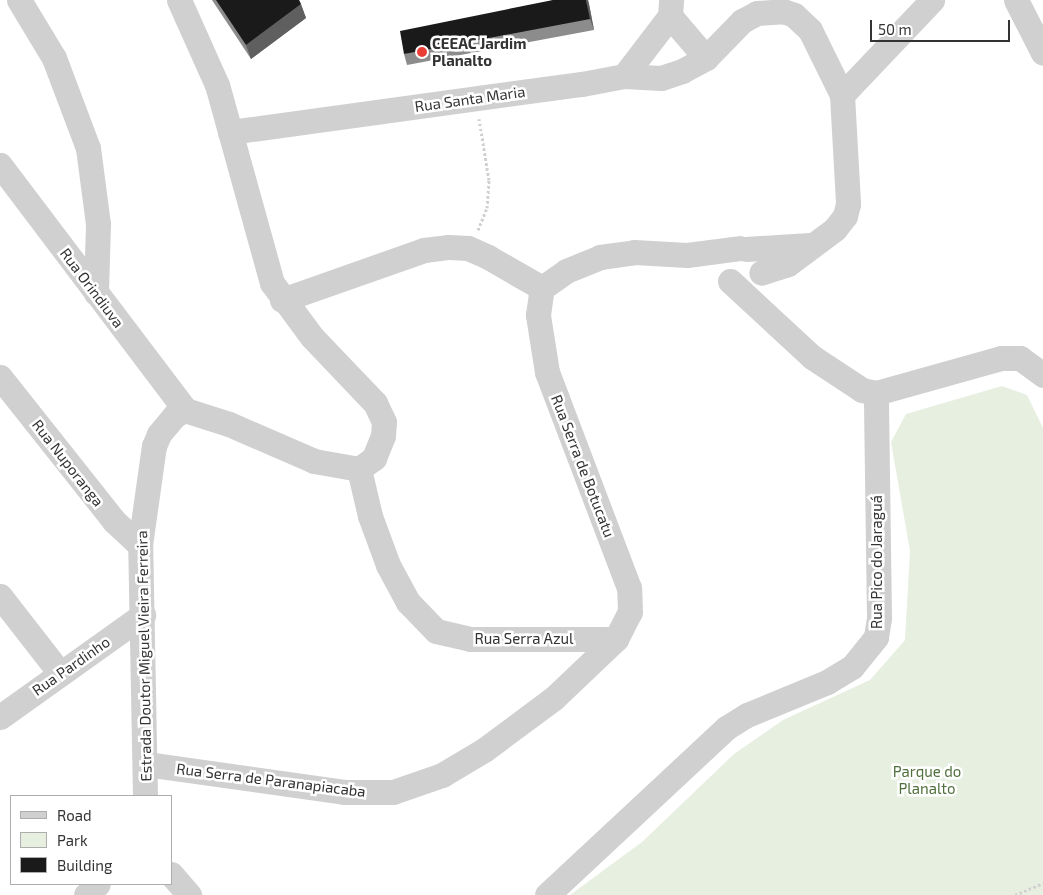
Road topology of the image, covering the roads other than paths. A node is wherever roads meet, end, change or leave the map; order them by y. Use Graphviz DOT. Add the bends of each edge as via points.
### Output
graph roads {
  1 [pos="19,0"];
  2 [pos="179,0"];
  3 [pos="932,0"];
  4 [pos="1016,0"];
  5 [pos="670,8"];
  6 [pos="1043,53"];
  7 [pos="706,58"];
  8 [pos="624,76"];
  9 [pos="842,95"];
  10 [pos="230,132"];
  11 [pos="0,165"];
  12 [pos="810,245"];
  13 [pos="743,248"];
  14 [pos="687,255"];
  15 [pos="760,275"];
  16 [pos="728,279"];
  17 [pos="542,288"];
  18 [pos="96,293"];
  19 [pos="282,300"];
  20 [pos="778,326"];
  21 [pos="1043,375"];
  22 [pos="0,377"];
  23 [pos="876,393"];
  24 [pos="185,410"];
  25 [pos="359,469"];
  26 [pos="140,545"];
  27 [pos="0,596"];
  28 [pos="143,615"];
  29 [pos="616,639"];
  30 [pos="60,673"];
  31 [pos="0,717"];
  32 [pos="146,764"];
  33 [pos="146,795"];
  34 [pos="172,875"];
  35 [pos="97,885"];
  36 [pos="86,895"];
  37 [pos="189,895"];
  38 [pos="547,895"];
  1 -- 18 [label="street" via="54,58 88,148 98,224"];
  2 -- 10 [label="street" via="217,85"];
  3 -- 9 [label="street"];
  4 -- 6 [label="street"];
  5 -- 7 [label="street"];
  5 -- 8 [label="street"];
  7 -- 8 [label="street, Rua Santa Maria" via="661,78"];
  7 -- 9 [label="street, Rua Santa Maria" via="742,21 757,13 783,11 794,15 810,30"];
  8 -- 10 [label="street, Rua Santa Maria"];
  9 -- 12 [label="street" via="849,186 846,210 835,230"];
  10 -- 19 [label="street" via="254,226 272,283"];
  11 -- 18 [label="street, Rua Orindiuva"];
  12 -- 13 [label="street"];
  12 -- 15 [label="street" via="788,264"];
  13 -- 14 [label="street"];
  13 -- 15 [label="street" via="761,260"];
  13 -- 16 [label="street" via="726,259"];
  14 -- 16 [label="street"];
  14 -- 17 [label="street" via="634,252 600,257 566,270"];
  15 -- 16 [label="street" via="756,282 743,286"];
  15 -- 20 [label="street"];
  16 -- 20 [label="street"];
  17 -- 19 [label="street" via="468,248 449,247 424,250"];
  17 -- 29 [label="street, Rua Serra de Botucatu" via="538,315 547,372 629,588 630,612"];
  18 -- 24 [label="street, Rua Orindiuva"];
  19 -- 25 [label="street" via="312,337 370,397 384,422 383,436 374,458"];
  20 -- 23 [label="street" via="849,384"];
  21 -- 23 [label="street" via="1020,358 1001,358"];
  22 -- 26 [label="street, Rua Nuporanga" via="114,521"];
  23 -- 38 [label="street, Rua Pico do Jaraguá" via="879,618 876,637 852,668 827,682 747,715 726,728"];
  24 -- 25 [label="street" via="229,424 314,461"];
  24 -- 26 [label="street, Estrada Doutor Miguel Vieira Ferreira" via="167,423 154,446"];
  25 -- 29 [label="street, Rua Serra Azul" via="370,516 388,565 408,602 436,631 470,639"];
  26 -- 28 [label="street, Estrada Doutor Miguel Vieira Ferreira"];
  27 -- 30 [label="street"];
  28 -- 30 [label="street, Rua Pardinho"];
  28 -- 32 [label="street, Estrada Doutor Miguel Vieira Ferreira"];
  29 -- 32 [label="street, Rua Serra de Paranapiacaba" via="554,698 500,739 442,775 393,792 344,792"];
  30 -- 31 [label="street, Rua Pardinho"];
  32 -- 33 [label="street, Estrada Doutor Miguel Vieira Ferreira"];
  34 -- 37 [label="street"];
  35 -- 36 [label="street"];
}
